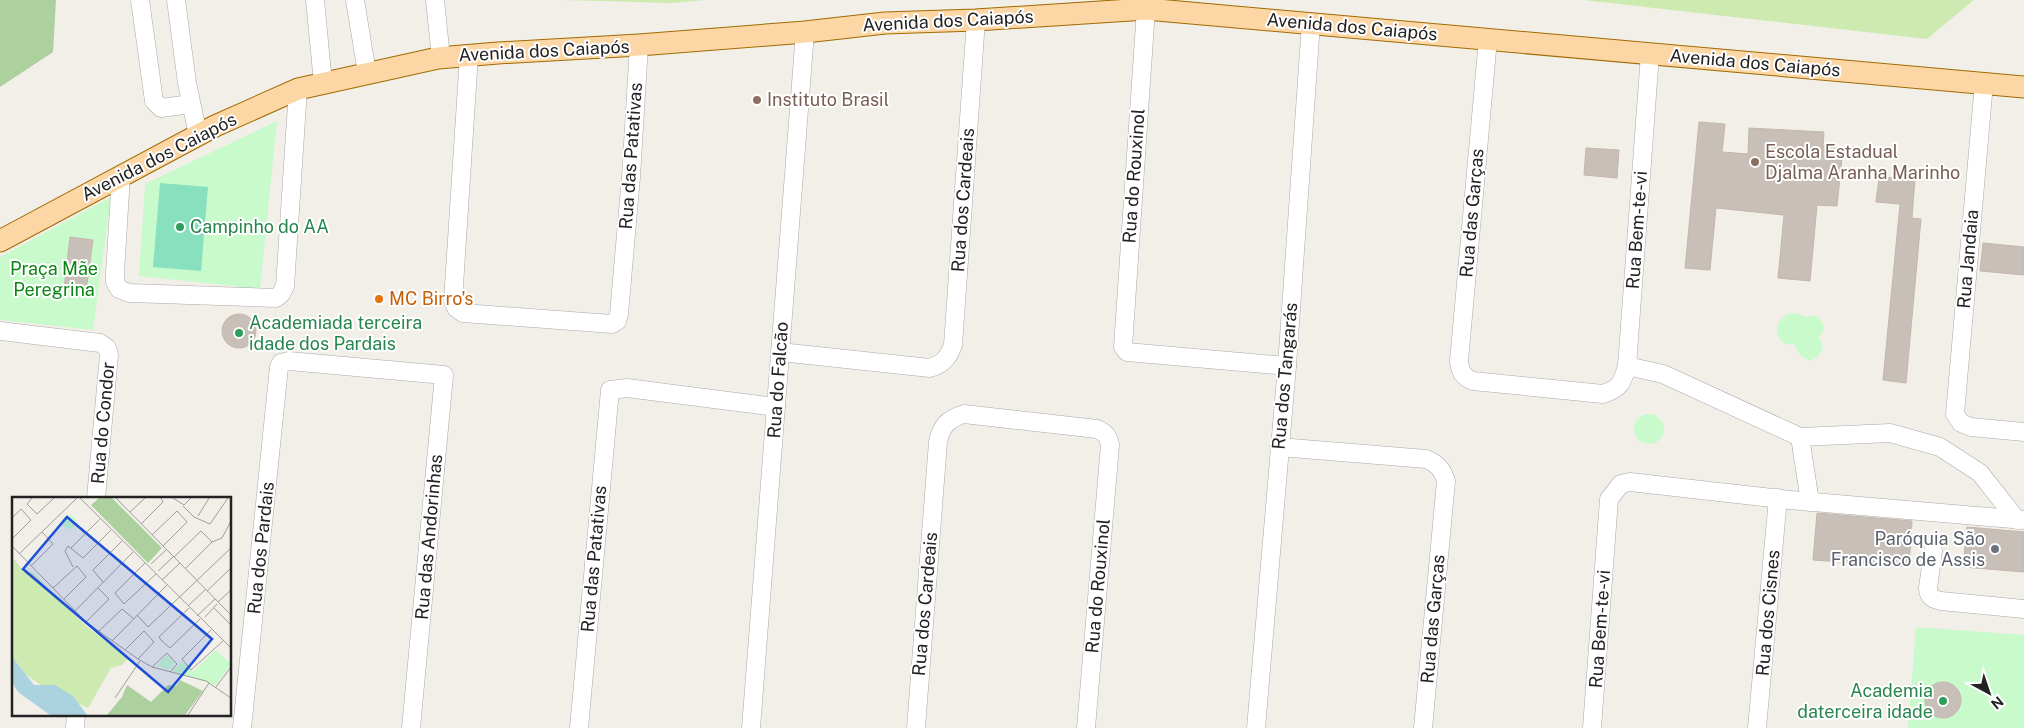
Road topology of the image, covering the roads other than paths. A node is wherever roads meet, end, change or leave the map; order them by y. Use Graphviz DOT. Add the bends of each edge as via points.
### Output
graph roads {
  1 [pos="140,0"];
  2 [pos="176,0"];
  3 [pos="315,0"];
  4 [pos="355,0"];
  5 [pos="435,0"];
  6 [pos="1146,9"];
  7 [pos="976,20"];
  8 [pos="1311,23"];
  9 [pos="805,32"];
  10 [pos="1488,38"];
  11 [pos="639,45"];
  12 [pos="1650,54"];
  13 [pos="469,55"];
  14 [pos="441,58"];
  15 [pos="366,73"];
  16 [pos="323,83"];
  17 [pos="1984,83"];
  18 [pos="2024,87"];
  19 [pos="298,89"];
  20 [pos="194,119"];
  21 [pos="121,176"];
  22 [pos="0,241"];
  23 [pos="0,331"];
  24 [pos="780,352"];
  25 [pos="1287,366"];
  26 [pos="1627,366"];
  27 [pos="279,367"];
  28 [pos="1603,394"];
  29 [pos="776,407"];
  30 [pos="946,422"];
  31 [pos="2024,432"];
  32 [pos="1800,438"];
  33 [pos="1279,447"];
  34 [pos="96,497"];
  35 [pos="1778,498"];
  36 [pos="1810,502"];
  37 [pos="2021,520"];
  38 [pos="1933,551"];
  39 [pos="2024,609"];
  40 [pos="242,728"];
  41 [pos="411,728"];
  42 [pos="579,728"];
  43 [pos="751,728"];
  44 [pos="916,728"];
  45 [pos="1086,728"];
  46 [pos="1256,728"];
  47 [pos="1423,728"];
  48 [pos="1592,728"];
  49 [pos="1757,728"];
  1 -- 20 [label="street" via="154,101 161,108"];
  2 -- 20 [label="street"];
  3 -- 16 [label="street"];
  4 -- 15 [label="street"];
  5 -- 14 [label="street"];
  6 -- 7 [label="main road, Avenida dos Caiapós"];
  6 -- 8 [label="main road, Avenida dos Caiapós"];
  6 -- 25 [label="street, Rua do Rouxinol" via="1123,347 1128,352"];
  7 -- 9 [label="main road, Avenida dos Caiapós" via="885,23"];
  7 -- 24 [label="street, Rua dos Cardeais" via="953,345 948,357 930,368"];
  8 -- 10 [label="main road, Avenida dos Caiapós"];
  8 -- 25 [label="street, Rua dos Tangarás"];
  9 -- 11 [label="main road, Avenida dos Caiapós"];
  9 -- 24 [label="street, Rua do Falcão"];
  10 -- 12 [label="main road, Avenida dos Caiapós"];
  10 -- 28 [label="street, Rua das Garças" via="1460,371 1465,378 1474,381"];
  11 -- 13 [label="main road, Avenida dos Caiapós"];
  11 -- 13 [label="street, Rua das Patativas" via="619,314 612,324 463,313 456,308 453,301"];
  12 -- 17 [label="main road, Avenida dos Caiapós"];
  12 -- 26 [label="street, Rua Bem-te-vi"];
  13 -- 14 [label="main road, Avenida dos Caiapós"];
  14 -- 15 [label="main road, Avenida dos Caiapós"];
  15 -- 16 [label="main road, Avenida dos Caiapós"];
  16 -- 19 [label="main road, Avenida dos Caiapós"];
  17 -- 18 [label="main road, Avenida dos Caiapós"];
  17 -- 31 [label="street, Rua Jandaia" via="1955,414 1961,423 1971,427"];
  19 -- 20 [label="main road, Avenida dos Caiapós"];
  19 -- 21 [label="street" via="285,286 273,299 128,293 118,289 115,282"];
  20 -- 21 [label="main road, Avenida dos Caiapós"];
  21 -- 22 [label="main road, Avenida dos Caiapós"];
  23 -- 34 [label="street, Rua do Condor" via="100,343 107,348 109,356"];
  24 -- 29 [label="street, Rua do Falcão"];
  25 -- 33 [label="street, Rua dos Tangarás"];
  26 -- 28 [label="street, Rua Bem-te-vi" via="1621,384"];
  26 -- 32 [label="street" via="1663,374"];
  27 -- 40 [label="street, Rua dos Pardais"];
  27 -- 41 [label="street, Rua das Andorinhas" via="289,361 444,375"];
  29 -- 42 [label="street, Rua das Patativas" via="627,388 610,390"];
  29 -- 43 [label="street, Rua do Falcão"];
  30 -- 44 [label="street, Rua dos Cardeais" via="938,442"];
  30 -- 45 [label="street, Rua do Rouxinol" via="964,414 1098,429 1109,437"];
  32 -- 36 [label="street"];
  32 -- 37 [label="street" via="1890,433 1940,447 1980,473"];
  33 -- 46 [label="street, Rua dos Tangarás"];
  33 -- 47 [label="street, Rua das Garças" via="1426,459 1437,464 1446,481"];
  35 -- 36 [label="street"];
  35 -- 48 [label="street, Rua Bem-te-vi" via="1630,482 1621,484 1609,499"];
  35 -- 49 [label="street, Rua dos Cisnes"];
  36 -- 37 [label="street"];
  38 -- 39 [label="street" via="1928,588 1933,598 1941,602"];
}
